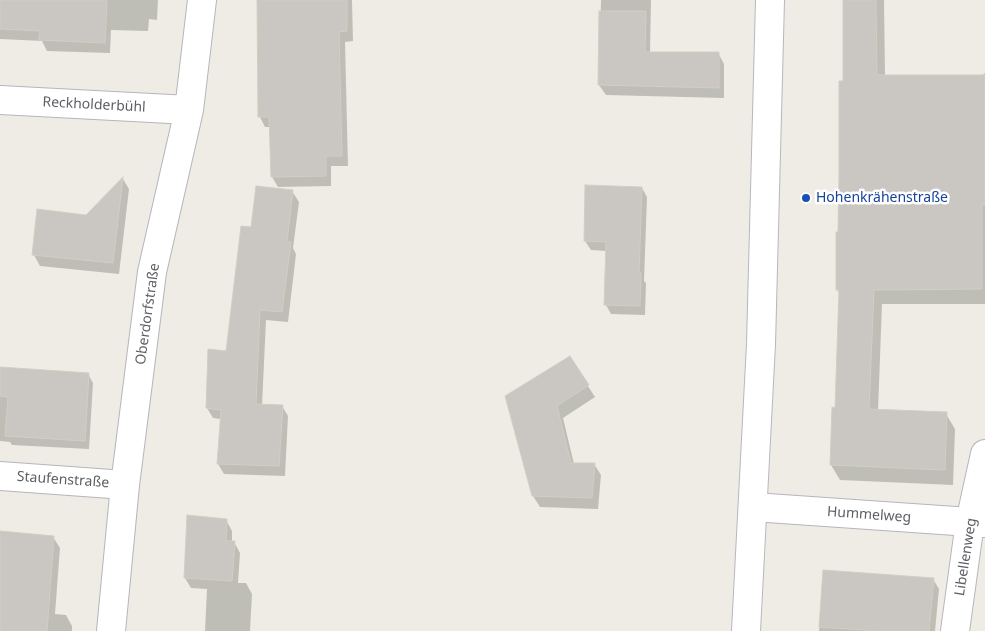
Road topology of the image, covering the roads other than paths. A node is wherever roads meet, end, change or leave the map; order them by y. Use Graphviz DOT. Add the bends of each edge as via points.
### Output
graph roads {
  1 [pos="202,0"];
  2 [pos="770,0"];
  3 [pos="0,100"];
  4 [pos="188,110"];
  5 [pos="985,454"];
  6 [pos="0,476"];
  7 [pos="125,485"];
  8 [pos="753,507"];
  9 [pos="978,522"];
  10 [pos="111,631"];
  11 [pos="746,631"];
  12 [pos="955,631"];
  1 -- 4 [label="street, Oberdorfstraße"];
  2 -- 8 [label="street" via="762,344"];
  3 -- 4 [label="street, Reckholderbühl"];
  4 -- 7 [label="street, Oberdorfstraße" via="152,272"];
  5 -- 9 [label="street, Libellenweg"];
  6 -- 7 [label="street, Staufenstraße"];
  7 -- 10 [label="street, Oberdorfstraße"];
  8 -- 9 [label="street, Hummelweg"];
  8 -- 11 [label="street"];
  9 -- 12 [label="street, Libellenweg"];
}
